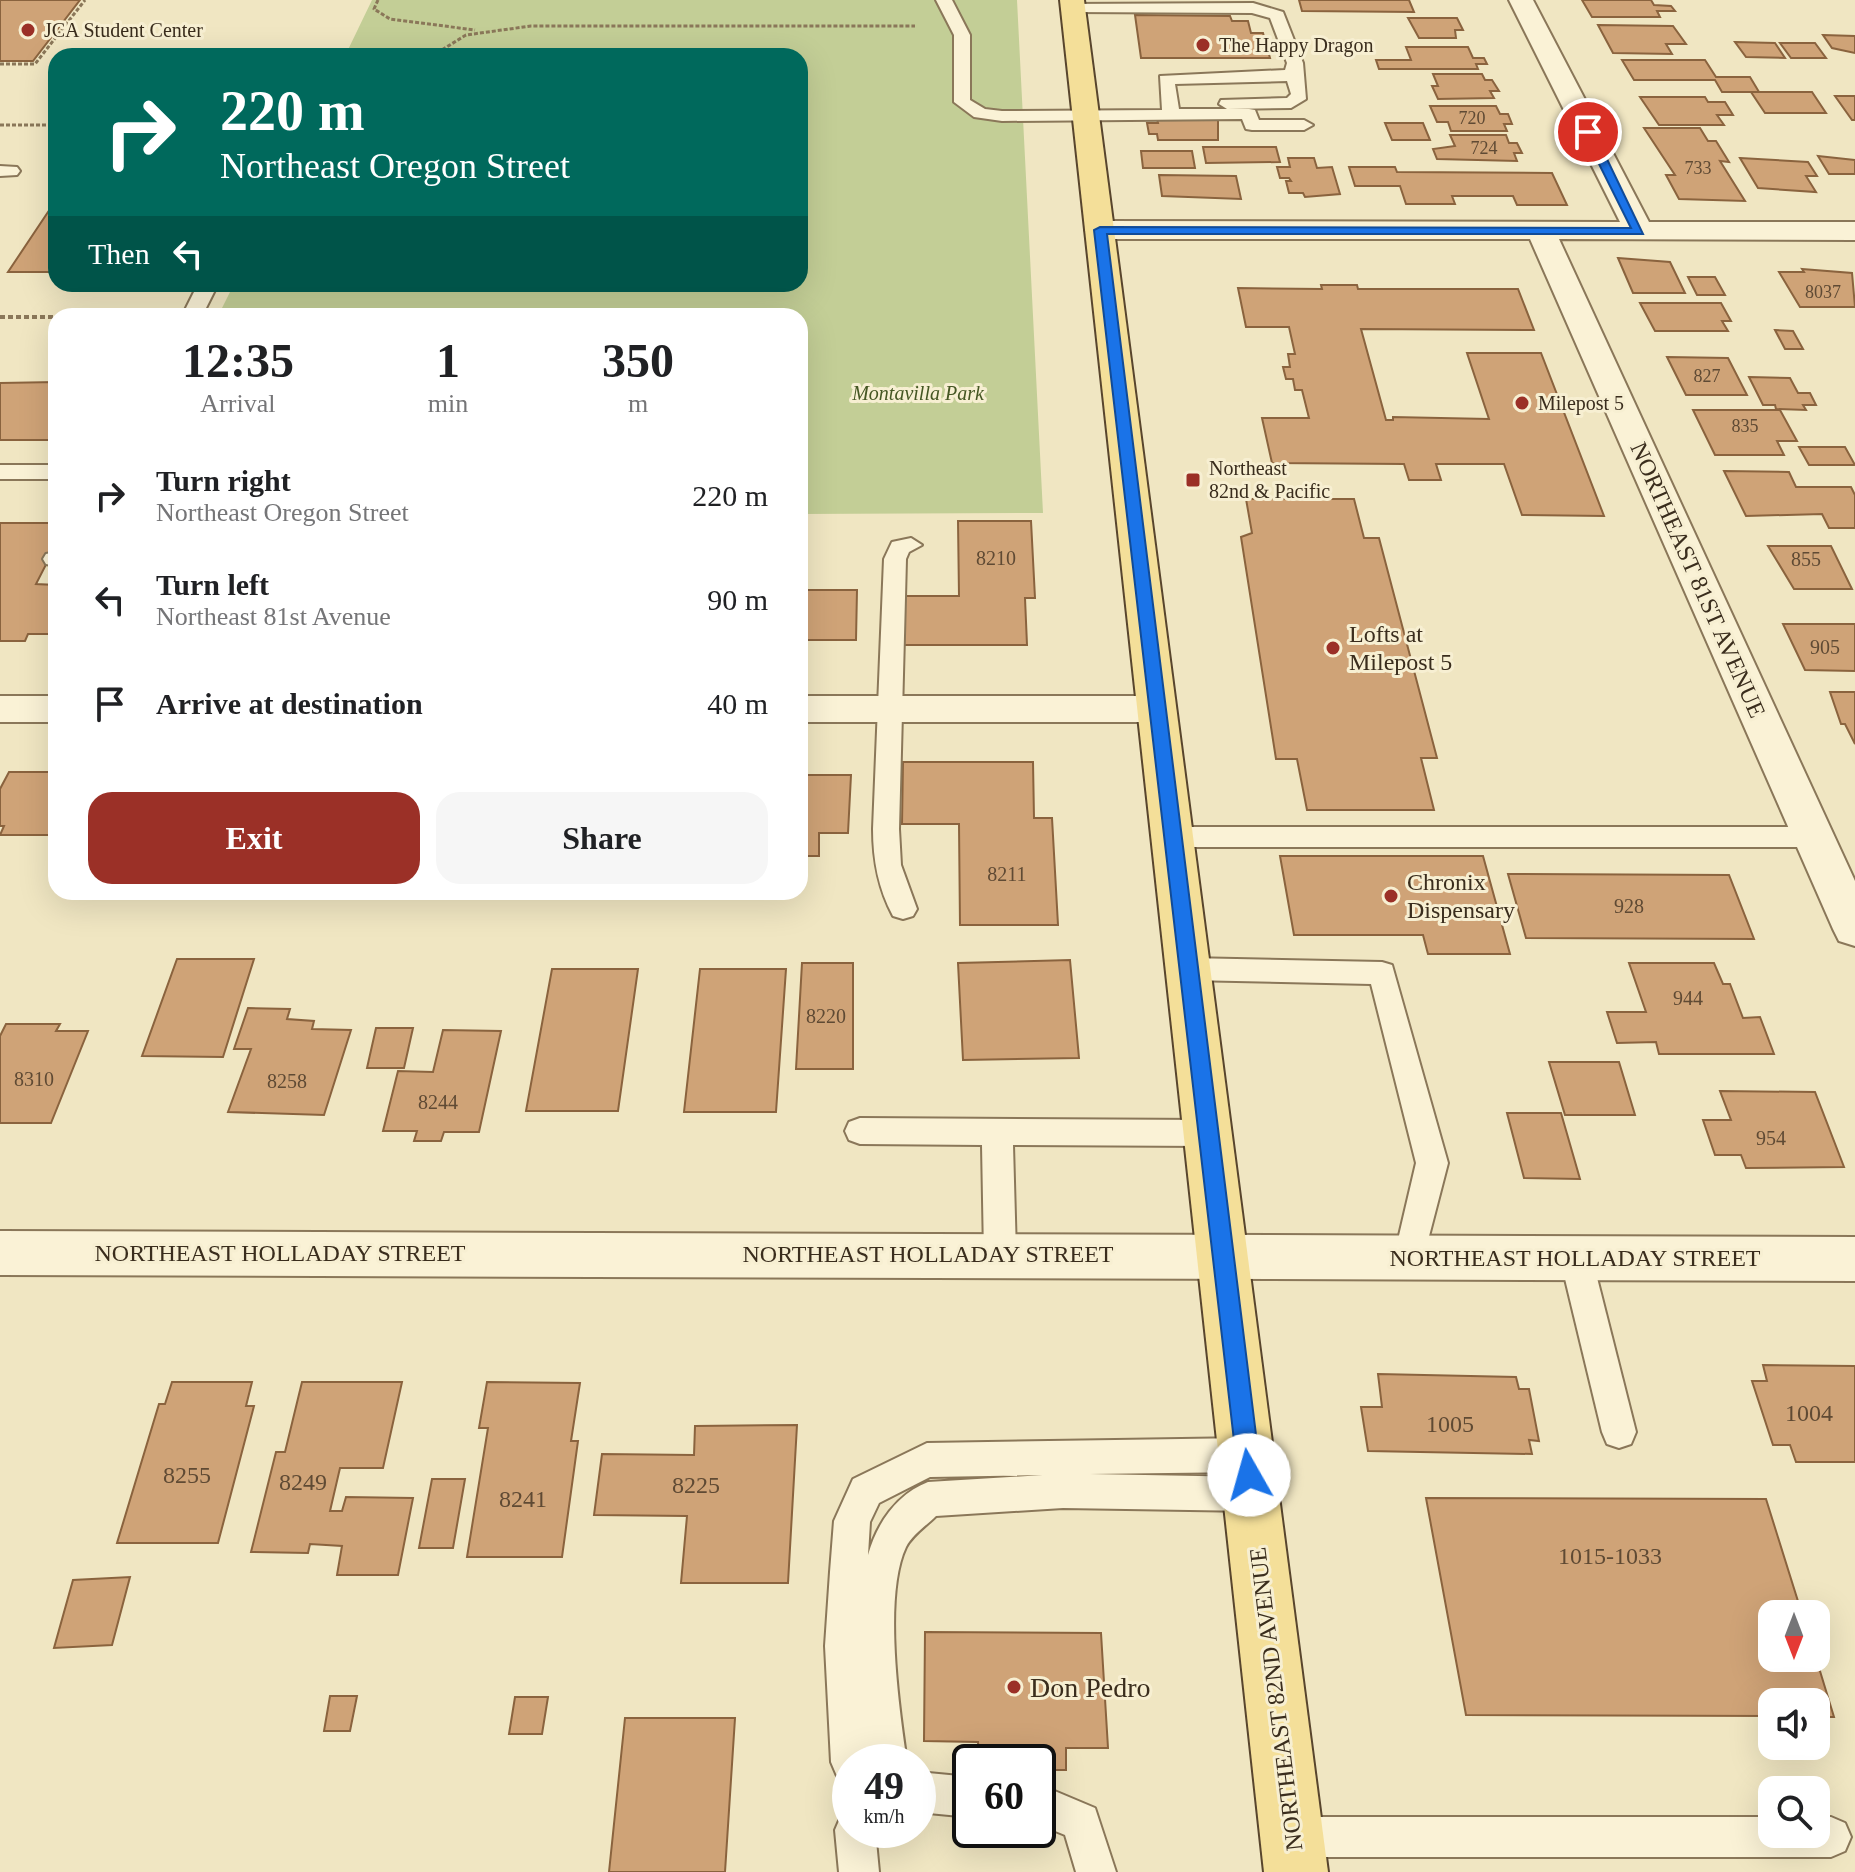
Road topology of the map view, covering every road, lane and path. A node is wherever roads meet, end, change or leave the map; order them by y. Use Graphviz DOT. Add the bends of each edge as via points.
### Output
graph roads {
  1 [pos="85,0"];
  2 [pos="378,0"];
  3 [pos="944,0"];
  4 [pos="1521,0"];
  5 [pos="1073,3"];
  6 [pos="955,23"];
  7 [pos="476,30"];
  8 [pos="440,48"];
  9 [pos="0,64"];
  10 [pos="1293,72"];
  11 [pos="1086,109"];
  12 [pos="1170,109"];
  13 [pos="0,125"];
  14 [pos="48,125"];
  15 [pos="1304,125"];
  16 [pos="1100,230"];
  17 [pos="1541,231"];
  18 [pos="1639,231"];
  19 [pos="1855,231"];
  20 [pos="0,317"];
  21 [pos="48,317"];
  22 [pos="0,472"];
  23 [pos="48,472"];
  24 [pos="911,545"];
  25 [pos="0,709"];
  26 [pos="48,709"];
  27 [pos="808,709"];
  28 [pos="890,709"];
  29 [pos="1156,709"];
  30 [pos="1172,837"];
  31 [pos="1813,837"];
  32 [pos="903,909"];
  33 [pos="1855,929"];
  34 [pos="1188,969"];
  35 [pos="860,1131"];
  36 [pos="997,1132"];
  37 [pos="1208,1133"];
  38 [pos="0,1253"];
  39 [pos="1000,1254"];
  40 [pos="1223,1254"];
  41 [pos="1410,1257"];
  42 [pos="1576,1258"];
  43 [pos="1855,1259"];
  44 [pos="1619,1432"];
  45 [pos="1249,1475"];
  46 [pos="850,1744"];
  47 [pos="885,1744"];
  48 [pos="1056,1812"];
  49 [pos="1831,1837"];
  50 [pos="857,1848"];
  51 [pos="1294,1854"];
  52 [pos="859,1872"];
  53 [pos="1096,1872"];
  1 -- 9 [label="path" via="35,64"];
  2 -- 7 [label="path" via="377,14 390,19"];
  3 -- 6 [label="lane"];
  4 -- 18 [label="street"];
  5 -- 10 [label="lane" via="1263,9 1277,15 1295,63"];
  5 -- 11 [label="main road, NORTHEAST 82ND AVENUE"];
  6 -- 7 [label="path"];
  6 -- 11 [label="lane" via="962,35 961,98 966,106 990,115"];
  7 -- 8 [label="path"];
  10 -- 12 [label="lane" via="1300,95 1291,103"];
  10 -- 12 [label="lane" via="1166,79"];
  11 -- 12 [label="lane"];
  11 -- 16 [label="main road, NORTHEAST 82ND AVENUE"];
  12 -- 15 [label="lane" via="1249,114 1252,125"];
  13 -- 14 [label="path"];
  16 -- 17 [label="street"];
  16 -- 29 [label="main road, NORTHEAST 82ND AVENUE"];
  17 -- 18 [label="street"];
  17 -- 31 [label="street, NORTHEAST 81ST AVENUE"];
  18 -- 19 [label="street"];
  20 -- 21 [label="path"];
  22 -- 23 [label="lane"];
  24 -- 28 [label="lane" via="900,547 895,559"];
  25 -- 26 [label="street"];
  27 -- 28 [label="street"];
  28 -- 29 [label="street"];
  28 -- 32 [label="lane" via="887,865"];
  29 -- 30 [label="main road, NORTHEAST 82ND AVENUE"];
  30 -- 31 [label="lane"];
  30 -- 34 [label="main road, NORTHEAST 82ND AVENUE"];
  31 -- 33 [label="street, NORTHEAST 81ST AVENUE"];
  34 -- 37 [label="main road, NORTHEAST 82ND AVENUE"];
  34 -- 41 [label="lane" via="1382,973 1432,1163"];
  35 -- 36 [label="lane"];
  36 -- 37 [label="lane"];
  36 -- 39 [label="lane"];
  37 -- 40 [label="main road, NORTHEAST 82ND AVENUE"];
  38 -- 39 [label="street, NORTHEAST HOLLADAY STREET"];
  39 -- 40 [label="street, NORTHEAST HOLLADAY STREET"];
  40 -- 41 [label="street, NORTHEAST HOLLADAY STREET"];
  40 -- 45 [label="main road, NORTHEAST 82ND AVENUE"];
  41 -- 42 [label="street, NORTHEAST HOLLADAY STREET"];
  42 -- 43 [label="street, NORTHEAST HOLLADAY STREET"];
  42 -- 44 [label="lane"];
  45 -- 46 [label="lane" via="927,1460 866,1491 852,1521 848,1572 844,1646"];
  45 -- 47 [label="lane" via="928,1499 891,1538 881,1587 878,1660"];
  45 -- 51 [label="main road, NORTHEAST 82ND AVENUE"];
  48 -- 53 [label="lane" via="1081,1822"];
  49 -- 51 [label="lane"];
  50 -- 52 [label="lane"];
}
